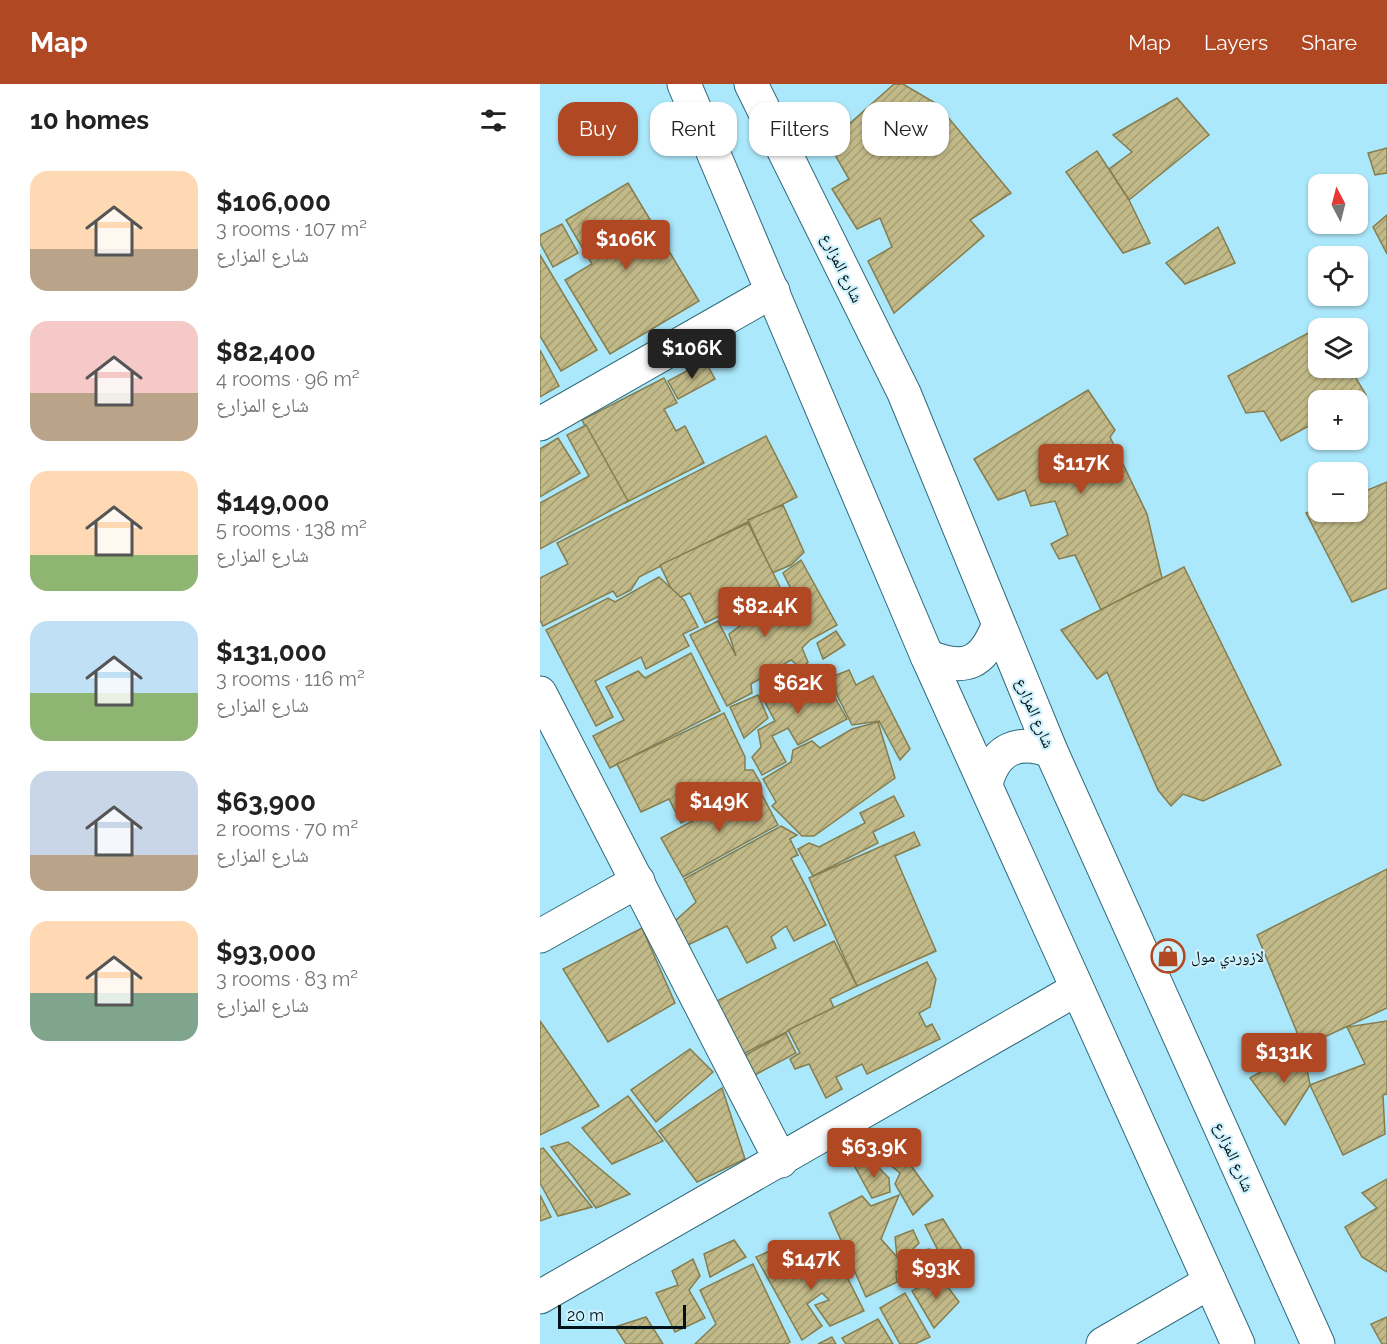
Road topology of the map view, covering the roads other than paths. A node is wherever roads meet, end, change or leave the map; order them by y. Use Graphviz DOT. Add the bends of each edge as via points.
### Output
graph roads {
  1 [pos="684,84"];
  2 [pos="751,84"];
  3 [pos="773,291"];
  4 [pos="540,424"];
  5 [pos="998,626"];
  6 [pos="927,657"];
  7 [pos="540,693"];
  8 [pos="1051,751"];
  9 [pos="986,784"];
  10 [pos="638,881"];
  11 [pos="540,936"];
  12 [pos="1077,989"];
  13 [pos="780,1161"];
  14 [pos="1210,1282"];
  15 [pos="540,1297"];
  16 [pos="1102,1344"];
  17 [pos="1238,1344"];
  18 [pos="1318,1344"];
  1 -- 3 [label="street"];
  2 -- 5 [label="street, شارع المزارع" via="904,393"];
  3 -- 4 [label="street"];
  3 -- 6 [label="street"];
  5 -- 6 [label="street" via="990,647 972,662 949,665"];
  5 -- 8 [label="street, شارع المزارع"];
  6 -- 9 [label="street"];
  7 -- 10 [label="street"];
  8 -- 9 [label="street" via="1035,745 1017,746 990,767"];
  8 -- 18 [label="street, شارع المزارع"];
  9 -- 12 [label="street"];
  10 -- 11 [label="street"];
  10 -- 13 [label="street"];
  12 -- 13 [label="street"];
  12 -- 14 [label="street"];
  13 -- 15 [label="street"];
  14 -- 16 [label="street"];
  14 -- 17 [label="street"];
}
